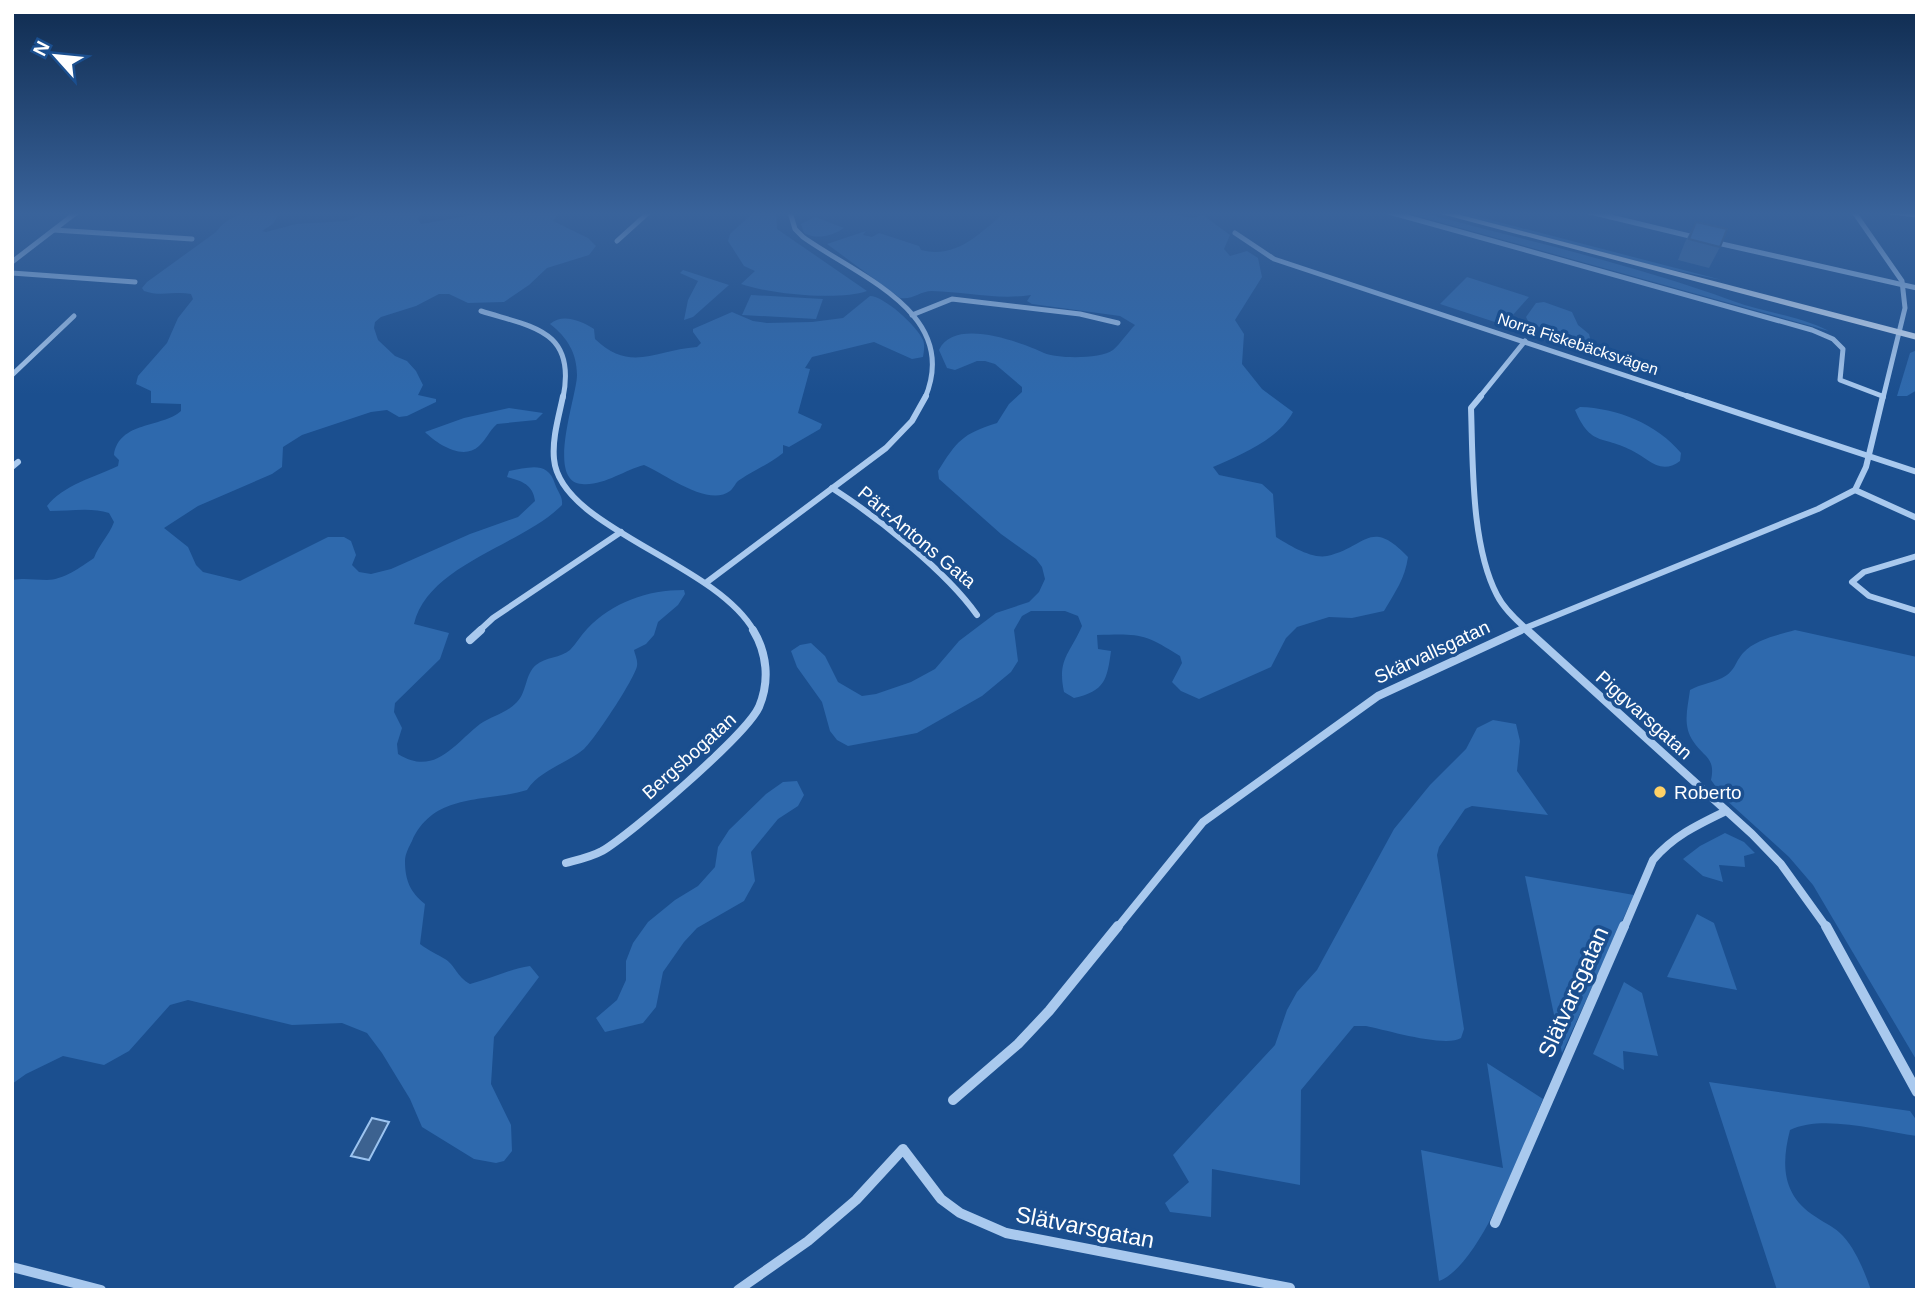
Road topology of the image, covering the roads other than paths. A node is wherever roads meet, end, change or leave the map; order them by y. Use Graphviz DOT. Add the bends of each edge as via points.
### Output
graph roads {
  1 [pos="12,273"];
  2 [pos="856,273"];
  3 [pos="1316,273"];
  4 [pos="1610,273"];
  5 [pos="1670,273"];
  6 [pos="1845,273"];
  7 [pos="1895,273"];
  8 [pos="135,282"];
  9 [pos="1905,287"];
  10 [pos="1917,288"];
  11 [pos="481,311"];
  12 [pos="912,315"];
  13 [pos="74,316"];
  14 [pos="1118,323"];
  15 [pos="1901,333"];
  16 [pos="1917,337"];
  17 [pos="1525,341"];
  18 [pos="12,375"];
  19 [pos="1882,396"];
  20 [pos="1868,456"];
  21 [pos="1917,472"];
  22 [pos="832,488"];
  23 [pos="1854,490"];
  24 [pos="1917,517"];
  25 [pos="621,532"];
  26 [pos="1917,555"];
  27 [pos="707,582"];
  28 [pos="1917,611"];
  29 [pos="977,615"];
  30 [pos="1525,628"];
  31 [pos="470,640"];
  32 [pos="1726,811"];
  33 [pos="566,863"];
  34 [pos="1917,1092"];
  35 [pos="953,1100"];
  36 [pos="1495,1223"];
  37 [pos="12,1267"];
  38 [pos="1290,1288"];
  39 [pos="100,1290"];
  40 [pos="738,1290"];
  1 -- 8 [label="street"];
  2 -- 12 [label="street, Pärt-Antons Gata"];
  3 -- 17 [label="street, Norra Fiskebäcksvägen"];
  4 -- 19 [label="street" via="1816,332 1842,348 1840,380"];
  5 -- 15 [label="street"];
  6 -- 9 [label="street"];
  7 -- 9 [label="street"];
  9 -- 10 [label="street"];
  9 -- 15 [label="street"];
  11 -- 25 [label="street, Bergsbogatan" via="538,327 562,349 566,385 551,453 554,472 570,498"];
  12 -- 14 [label="street" via="952,299"];
  12 -- 22 [label="street, Pärt-Antons Gata" via="926,331 933,349 929,391 904,430"];
  13 -- 18 [label="street"];
  15 -- 16 [label="street"];
  15 -- 19 [label="street"];
  17 -- 20 [label="street, Norra Fiskebäcksvägen"];
  17 -- 30 [label="street, Piggvarsgatan" via="1471,408 1486,566 1498,595"];
  19 -- 20 [label="street"];
  20 -- 21 [label="street, Norra Fiskebäcksvägen"];
  20 -- 23 [label="street"];
  22 -- 27 [label="street, Pärt-Antons Gata"];
  22 -- 29 [label="street, Pärt-Antons Gata" via="865,509 963,595"];
  23 -- 24 [label="street"];
  23 -- 30 [label="street, Skärvallsgatan" via="1818,509"];
  25 -- 27 [label="street, Bergsbogatan"];
  25 -- 31 [label="street" via="493,618"];
  26 -- 28 [label="street" via="1864,572 1852,582 1869,596"];
  27 -- 33 [label="street, Bergsbogatan" via="741,612 765,648 766,681 755,716 623,837 599,853"];
  30 -- 32 [label="street, Piggvarsgatan"];
  30 -- 35 [label="street, Skärvallsgatan" via="1392,687 1218,808 1185,841 1049,1011"];
  32 -- 34 [label="street, Piggvarsgatan" via="1781,864 1823,920"];
  32 -- 36 [label="street, Slätvarsgatan" via="1687,830 1662,847 1653,860"];
  37 -- 39 [label="street"];
  38 -- 40 [label="street, Slätvarsgatan" via="1006,1233 960,1213 941,1199 903,1149 856,1200"];
}
